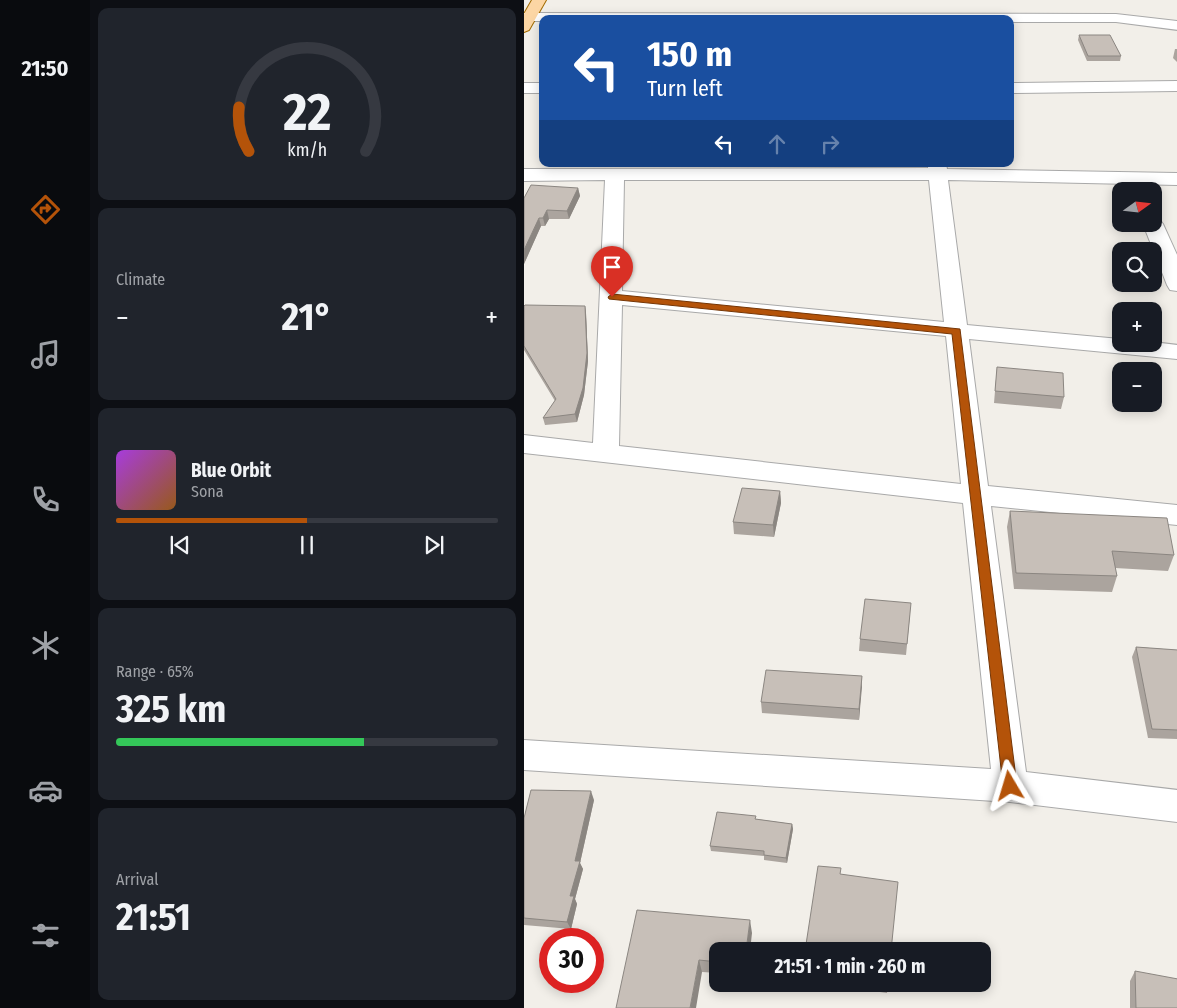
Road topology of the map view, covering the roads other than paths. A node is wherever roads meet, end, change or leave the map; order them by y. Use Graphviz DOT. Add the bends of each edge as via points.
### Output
graph roads {
  1 [pos="539,0"];
  2 [pos="760,0"];
  3 [pos="916,0"];
  4 [pos="757,15"];
  5 [pos="918,15"];
  6 [pos="1014,18"];
  7 [pos="526,20"];
  8 [pos="539,20"];
  9 [pos="1177,26"];
  10 [pos="1177,86"];
  11 [pos="524,88"];
  12 [pos="539,88"];
  13 [pos="1014,88"];
  14 [pos="938,169"];
  15 [pos="524,175"];
  16 [pos="615,176"];
  17 [pos="1177,179"];
  18 [pos="1157,182"];
  19 [pos="1112,183"];
  20 [pos="1156,232"];
  21 [pos="1177,285"];
  22 [pos="612,297"];
  23 [pos="957,331"];
  24 [pos="1177,352"];
  25 [pos="524,444"];
  26 [pos="606,454"];
  27 [pos="976,495"];
  28 [pos="1177,514"];
  29 [pos="524,755"];
  30 [pos="1010,786"];
  31 [pos="1177,806"];
  1 -- 7 [label="main road"];
  2 -- 4 [label="street"];
  3 -- 5 [label="street"];
  6 -- 9 [label="street" via="1116,18"];
  7 -- 8 [label="street"];
  10 -- 13 [label="street"];
  11 -- 12 [label="street"];
  14 -- 16 [label="street"];
  14 -- 19 [label="street"];
  14 -- 23 [label="street"];
  15 -- 16 [label="street"];
  16 -- 22 [label="street"];
  17 -- 18 [label="street"];
  20 -- 21 [label="street"];
  22 -- 23 [label="street"];
  22 -- 26 [label="street"];
  23 -- 24 [label="street"];
  23 -- 27 [label="street"];
  25 -- 26 [label="street"];
  26 -- 27 [label="street"];
  27 -- 28 [label="street"];
  27 -- 30 [label="street"];
  29 -- 30 [label="street"];
  30 -- 31 [label="street"];
}
